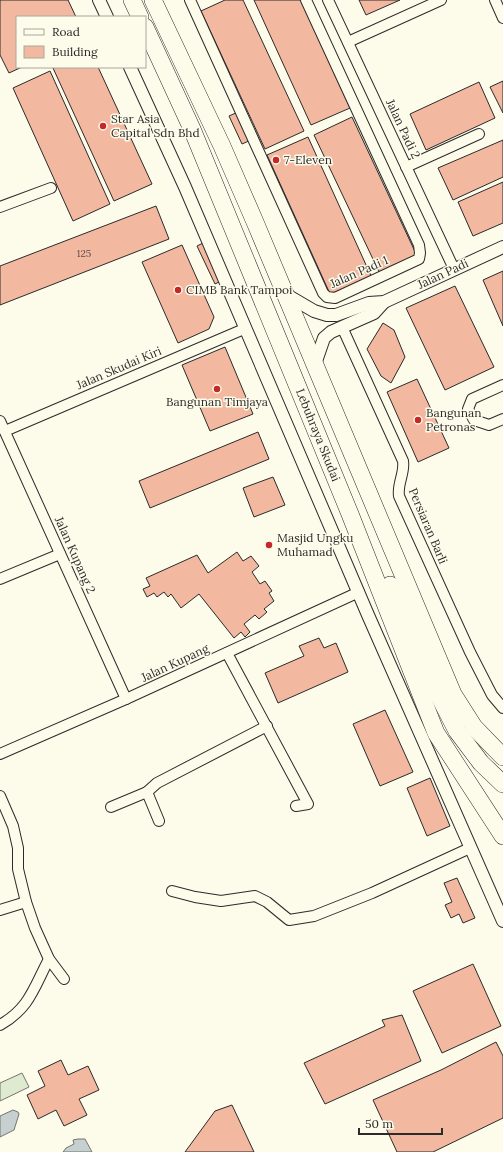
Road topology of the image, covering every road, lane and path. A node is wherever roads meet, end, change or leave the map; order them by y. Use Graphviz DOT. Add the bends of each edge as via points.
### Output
graph roads {
  1 [pos="99,0"];
  2 [pos="132,0"];
  3 [pos="153,0"];
  4 [pos="190,0"];
  5 [pos="306,0"];
  6 [pos="328,0"];
  7 [pos="441,0"];
  8 [pos="495,0"];
  9 [pos="107,16"];
  10 [pos="140,16"];
  11 [pos="503,18"];
  12 [pos="146,29"];
  13 [pos="348,42"];
  14 [pos="130,68"];
  15 [pos="479,134"];
  16 [pos="406,167"];
  17 [pos="51,188"];
  18 [pos="0,207"];
  19 [pos="503,247"];
  20 [pos="454,269"];
  21 [pos="285,294"];
  22 [pos="384,302"];
  23 [pos="342,327"];
  24 [pos="244,329"];
  25 [pos="315,364"];
  26 [pos="503,385"];
  27 [pos="503,419"];
  28 [pos="2,426"];
  29 [pos="350,514"];
  30 [pos="60,554"];
  31 [pos="0,579"];
  32 [pos="359,592"];
  33 [pos="227,653"];
  34 [pos="126,699"];
  35 [pos="503,708"];
  36 [pos="267,726"];
  37 [pos="0,754"];
  38 [pos="503,756"];
  39 [pos="503,784"];
  40 [pos="147,792"];
  41 [pos="0,796"];
  42 [pos="296,806"];
  43 [pos="110,807"];
  44 [pos="159,821"];
  45 [pos="503,836"];
  46 [pos="470,848"];
  47 [pos="172,891"];
  48 [pos="26,902"];
  49 [pos="0,910"];
  50 [pos="503,921"];
  51 [pos="49,959"];
  52 [pos="64,979"];
  53 [pos="0,1025"];
  1 -- 9 [label="street"];
  2 -- 10 [label="highway"];
  3 -- 21 [label="highway, Lebuhraya Skudai" via="222,146"];
  4 -- 5 [label="street, Jalan Padi 1" via="323,293 328,298 335,298 418,259 420,253 419,245"];
  6 -- 13 [label="street, Jalan Padi 2"];
  7 -- 13 [label="street"];
  8 -- 11 [label="street"];
  12 -- 29 [label="highway, Lebuhraya Skudai" via="192,129"];
  13 -- 16 [label="street, Jalan Padi 2"];
  14 -- 24 [label="street" via="185,187"];
  15 -- 16 [label="street"];
  16 -- 20 [label="street, Jalan Padi 2"];
  17 -- 18 [label="street"];
  19 -- 20 [label="street, Jalan Padi"];
  20 -- 22 [label="street, Jalan Padi"];
  21 -- 22 [label="street, Jalan Padi" via="314,311 327,315 336,315 369,303"];
  21 -- 25 [label="highway, Lebuhraya Skudai"];
  22 -- 23 [label="street, Jalan Padi" via="374,313"];
  23 -- 25 [label="street, Jalan Padi" via="324,338"];
  23 -- 35 [label="street, Persiaran Barli" via="403,461 399,496 470,652 492,695"];
  24 -- 28 [label="street, Jalan Skudai Kiri"];
  24 -- 32 [label="street"];
  25 -- 38 [label="highway, Lebuhraya Skudai" via="452,694 474,727"];
  26 -- 27 [label="street" via="472,399 468,409 474,420 489,425"];
  28 -- 30 [label="street, Jalan Kupang 2"];
  29 -- 39 [label="highway" via="368,537 457,731 480,763"];
  29 -- 45 [label="highway, Lebuhraya Skudai" via="436,732"];
  30 -- 31 [label="street"];
  30 -- 34 [label="street, Jalan Kupang 2"];
  32 -- 33 [label="street, Jalan Kupang"];
  32 -- 46 [label="street"];
  33 -- 34 [label="street, Jalan Kupang"];
  33 -- 36 [label="street"];
  34 -- 37 [label="street, Jalan Kupang"];
  36 -- 40 [label="street" via="157,783"];
  36 -- 42 [label="street" via="308,804"];
  40 -- 43 [label="street"];
  40 -- 44 [label="street"];
  41 -- 48 [label="street" via="13,826 18,848 18,869"];
  46 -- 47 [label="street" via="372,893 314,916 289,920 267,902 255,896 221,901"];
  46 -- 50 [label="street"];
  48 -- 49 [label="street"];
  48 -- 51 [label="street"];
  51 -- 52 [label="street"];
  51 -- 53 [label="street" via="36,988 23,1008"];
}
